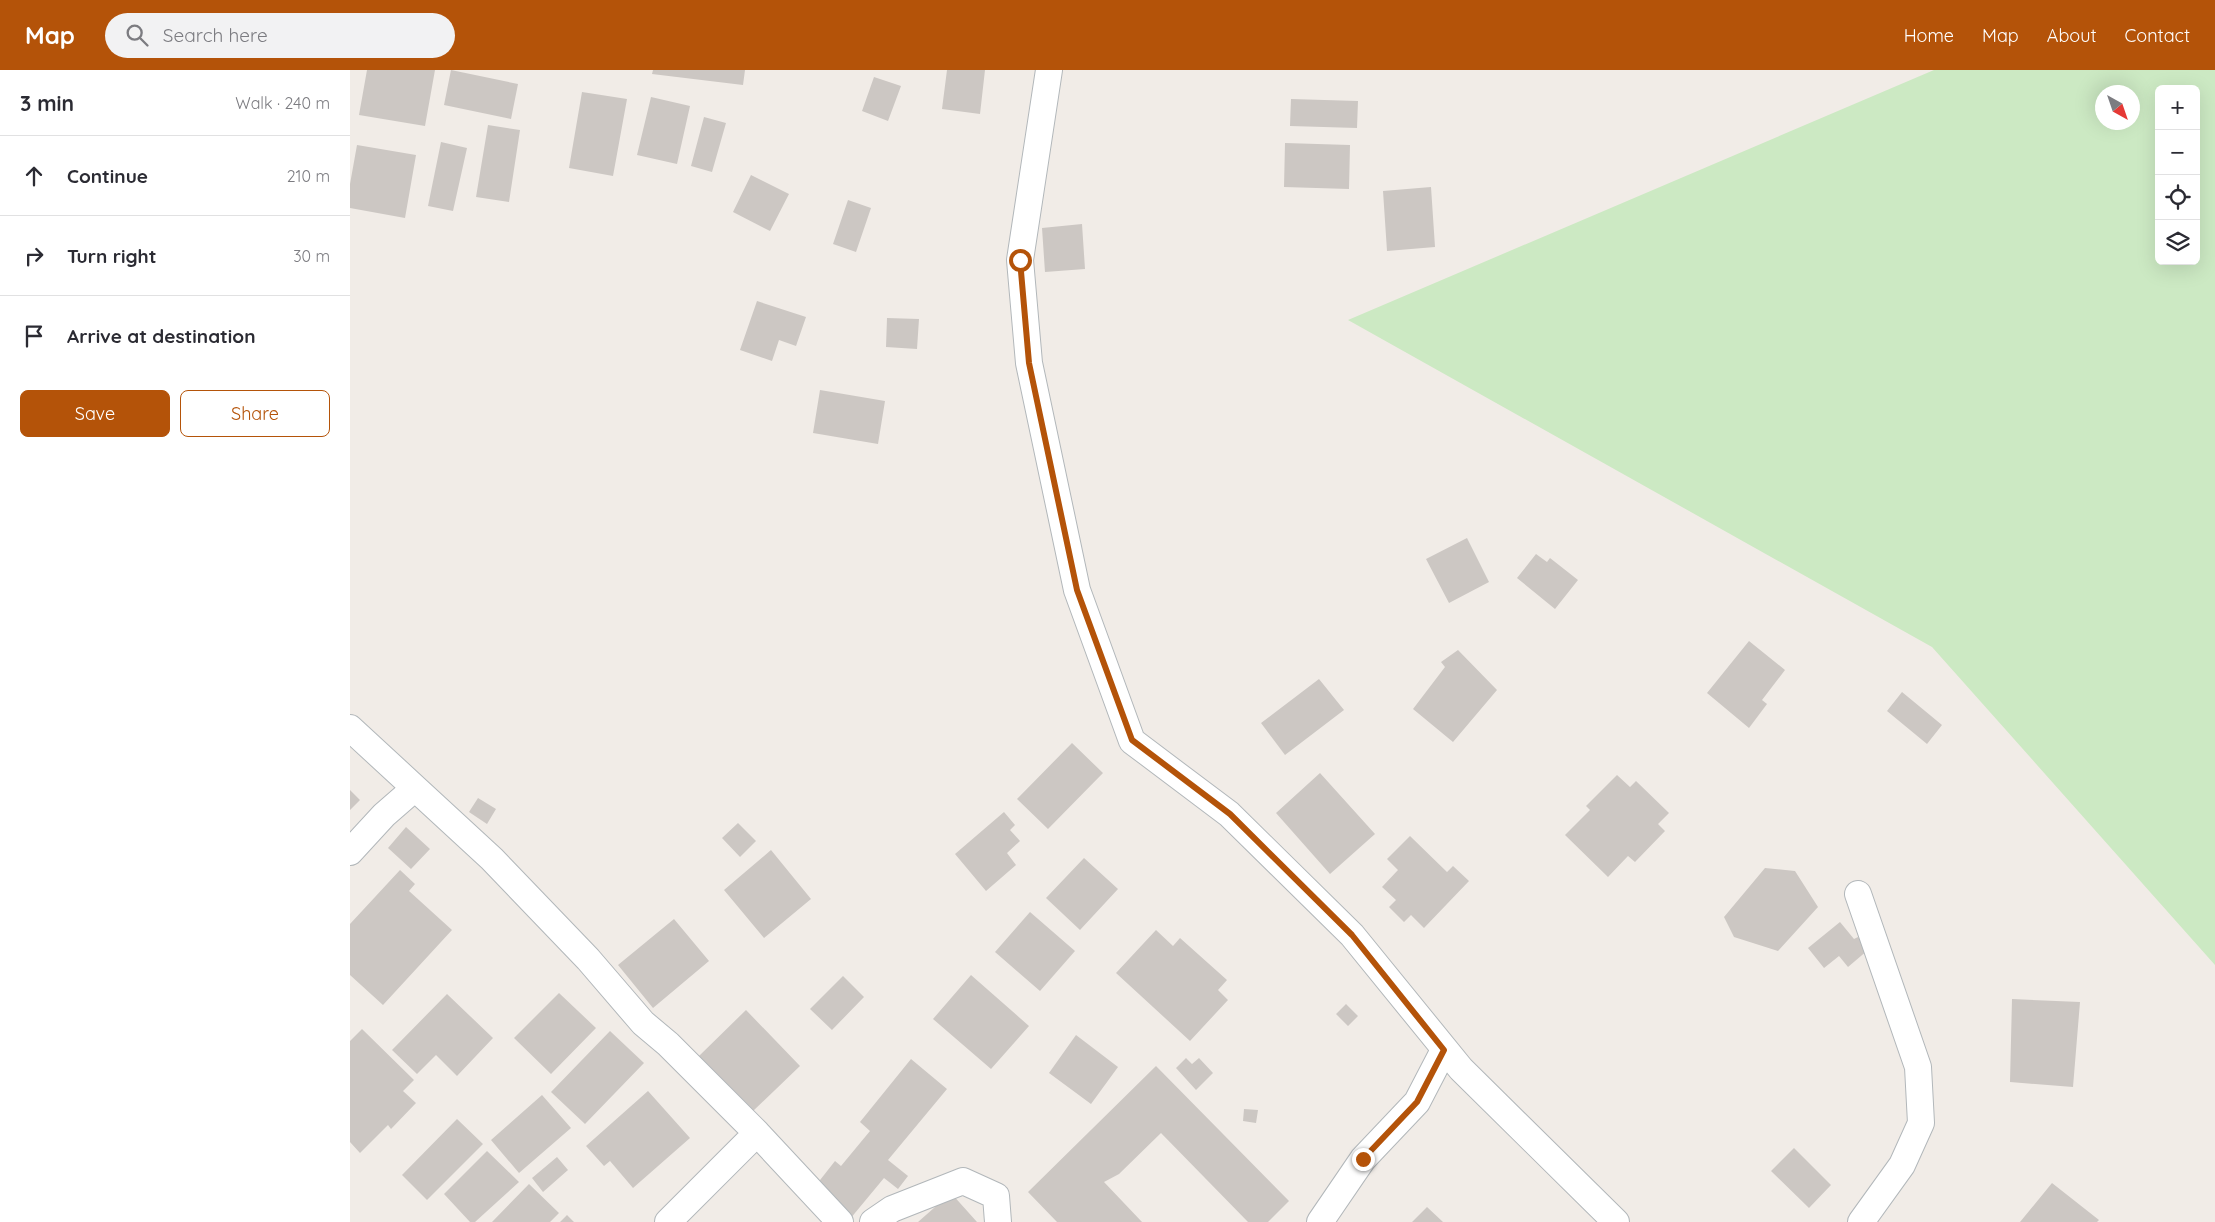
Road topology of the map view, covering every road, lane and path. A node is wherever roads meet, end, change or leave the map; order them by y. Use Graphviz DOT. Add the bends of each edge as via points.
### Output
graph roads {
  1 [pos="1049,70"];
  2 [pos="350,728"];
  3 [pos="416,788"];
  4 [pos="350,852"];
  5 [pos="1858,894"];
  6 [pos="1444,1050"];
  7 [pos="757,1133"];
  8 [pos="668,1222"];
  9 [pos="840,1222"];
  10 [pos="873,1222"];
  11 [pos="998,1222"];
  12 [pos="1320,1222"];
  13 [pos="1616,1222"];
  14 [pos="1861,1222"];
  1 -- 6 [label="street" via="1020,260 1029,363 1077,590 1132,740 1230,814 1346,928"];
  2 -- 3 [label="street"];
  3 -- 4 [label="street" via="384,815"];
  3 -- 7 [label="street" via="492,859 588,958 644,1024"];
  5 -- 14 [label="street" via="1918,1067 1921,1123 1902,1165"];
  6 -- 12 [label="street" via="1417,1102 1363,1159"];
  6 -- 13 [label="street"];
  7 -- 8 [label="street"];
  7 -- 9 [label="street"];
  10 -- 11 [label="street" via="892,1209 963,1181 996,1196"];
}
